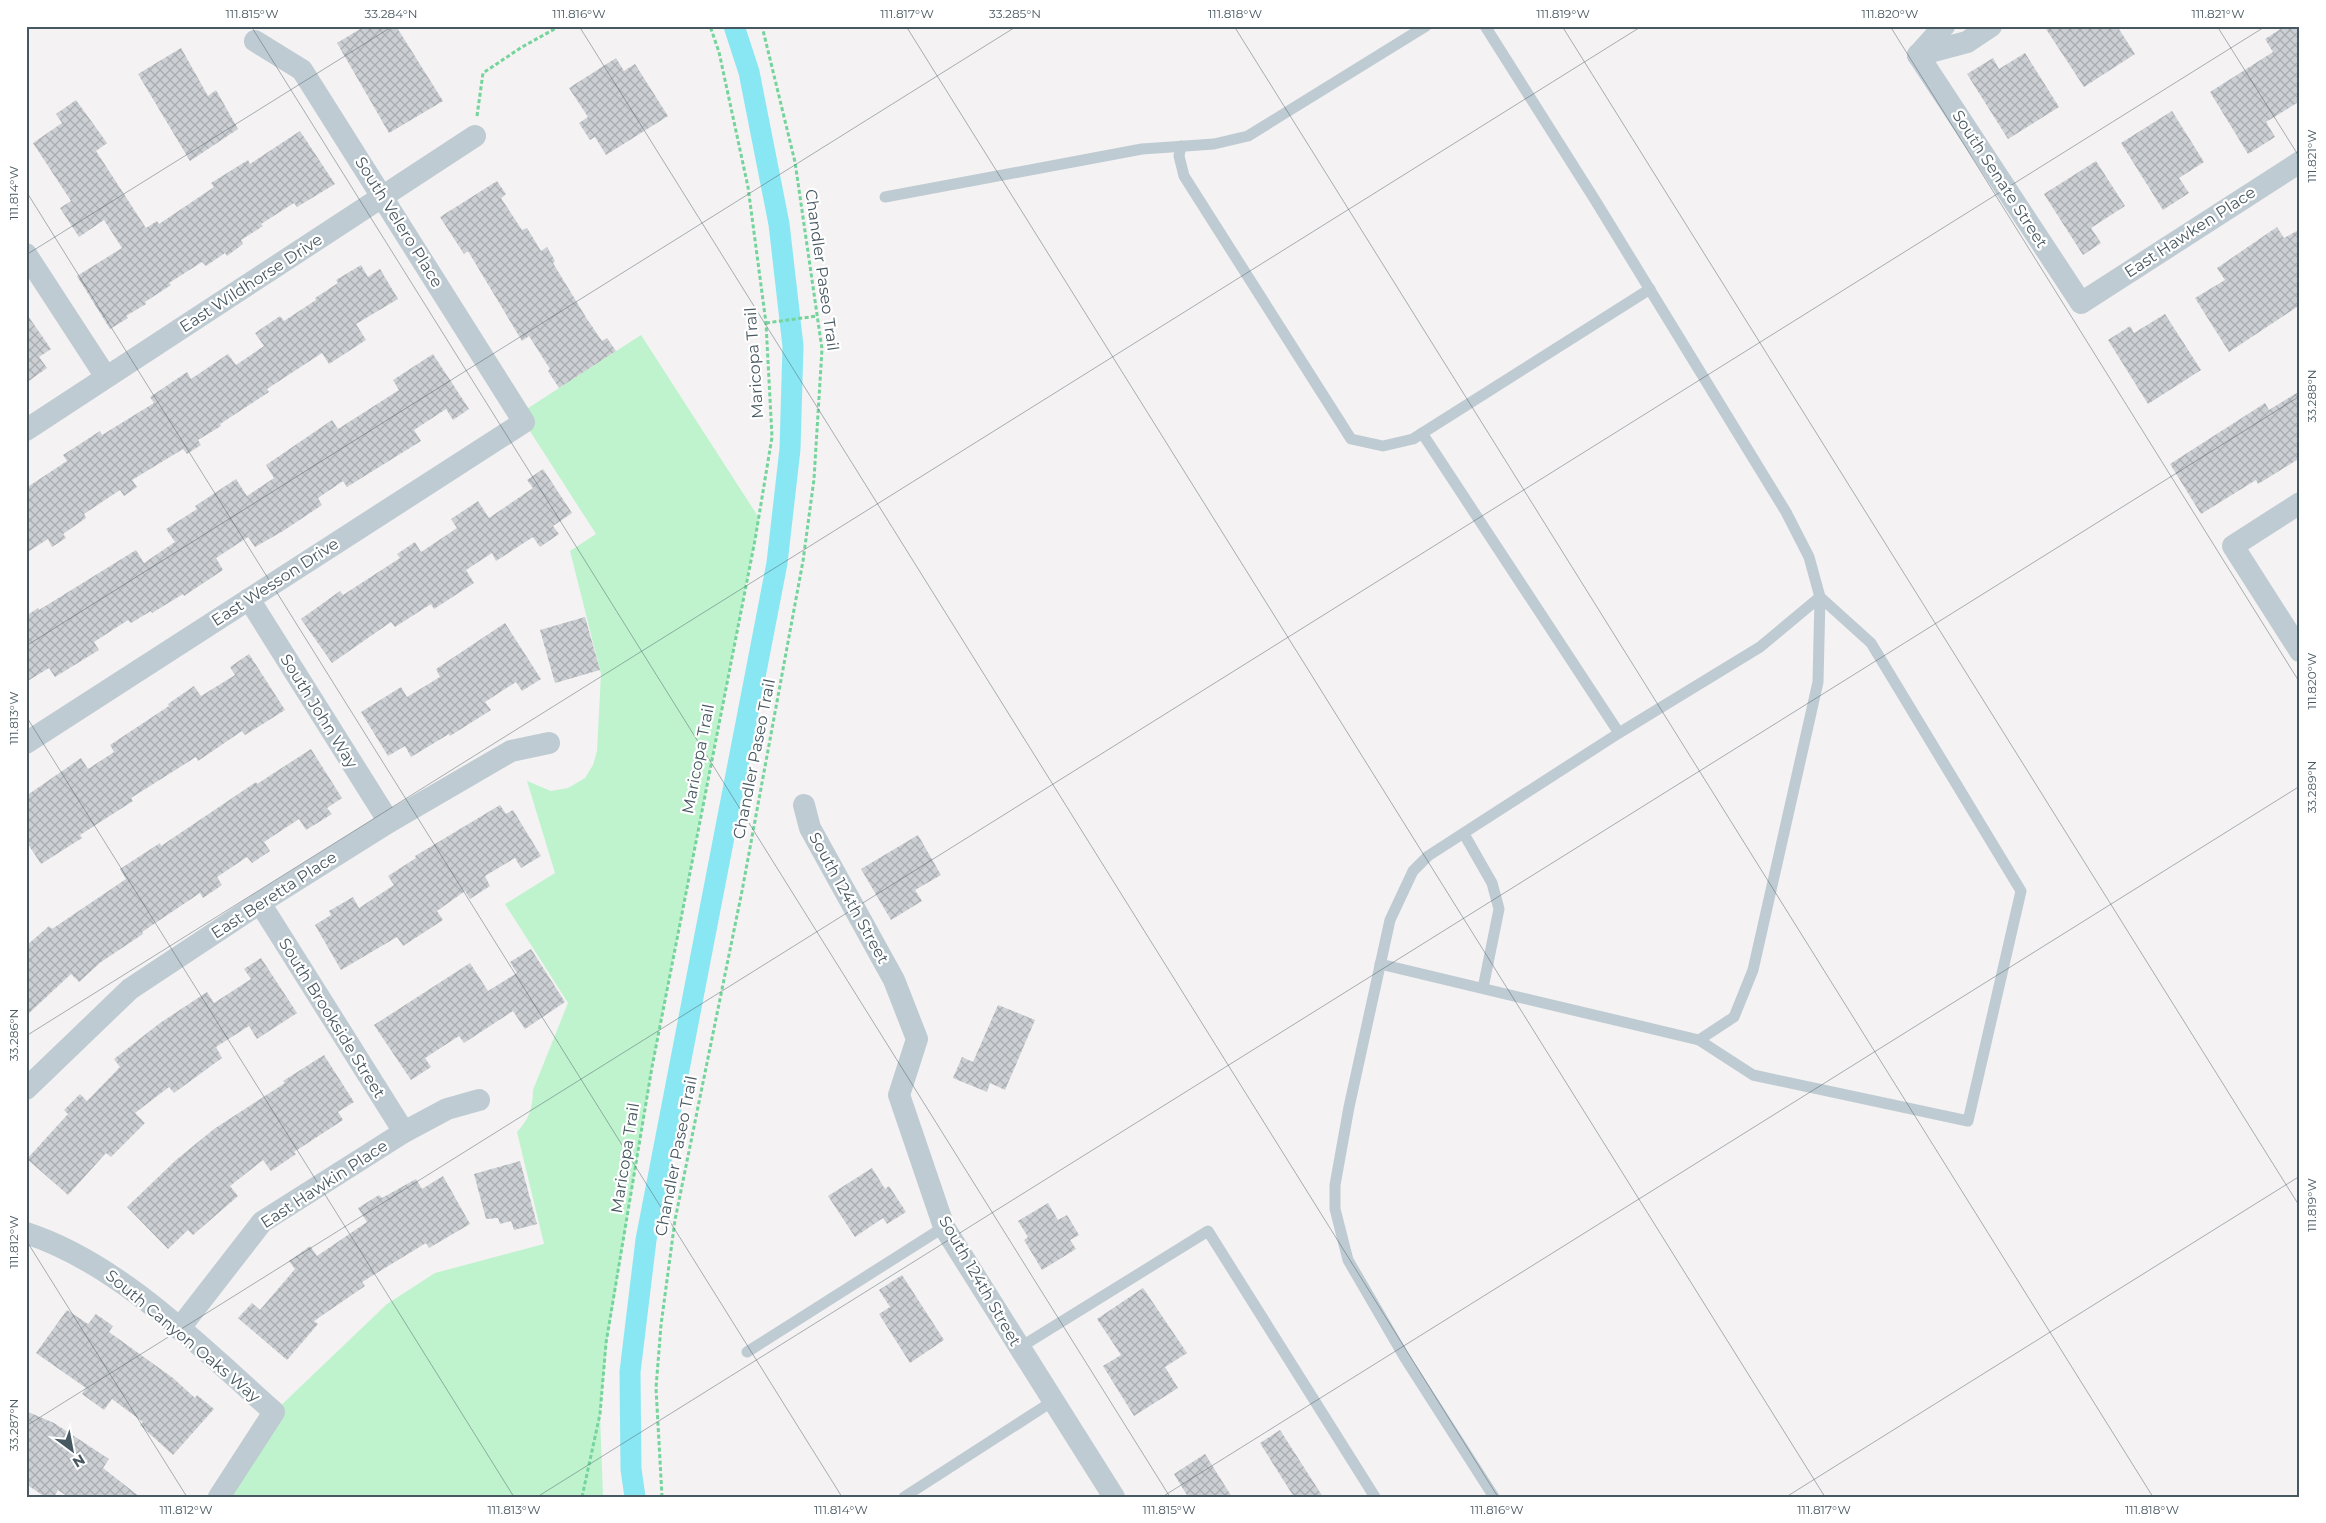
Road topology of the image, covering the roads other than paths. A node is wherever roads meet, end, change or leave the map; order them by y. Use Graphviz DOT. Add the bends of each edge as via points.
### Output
graph roads {
  1 [pos="1426,26"];
  2 [pos="1485,26"];
  3 [pos="1944,26"];
  4 [pos="1991,26"];
  5 [pos="255,41"];
  6 [pos="1918,55"];
  7 [pos="475,136"];
  8 [pos="1181,146"];
  9 [pos="2300,162"];
  10 [pos="383,196"];
  11 [pos="885,197"];
  12 [pos="26,254"];
  13 [pos="1650,290"];
  14 [pos="2081,303"];
  15 [pos="106,377"];
  16 [pos="524,422"];
  17 [pos="26,430"];
  18 [pos="1422,433"];
  19 [pos="2300,503"];
  20 [pos="1820,597"];
  21 [pos="249,599"];
  22 [pos="2300,650"];
  23 [pos="1619,733"];
  24 [pos="26,743"];
  25 [pos="550,743"];
  26 [pos="804,805"];
  27 [pos="389,822"];
  28 [pos="1464,834"];
  29 [pos="260,903"];
  30 [pos="1380,964"];
  31 [pos="1483,988"];
  32 [pos="1699,1040"];
  33 [pos="26,1090"];
  34 [pos="479,1100"];
  35 [pos="404,1132"];
  36 [pos="944,1227"];
  37 [pos="26,1232"];
  38 [pos="179,1329"];
  39 [pos="1019,1348"];
  40 [pos="747,1352"];
  41 [pos="1053,1401"];
  42 [pos="220,1497"];
  43 [pos="904,1497"];
  44 [pos="1114,1497"];
  45 [pos="1375,1497"];
  46 [pos="1494,1497"];
  1 -- 8 [label="lane" via="1248,136 1214,144"];
  2 -- 13 [label="lane"];
  3 -- 6 [label="street"];
  4 -- 6 [label="street" via="1967,42"];
  5 -- 10 [label="street, South Velero Place" via="302,70"];
  6 -- 14 [label="street, South Senate Street"];
  7 -- 10 [label="street, East Wildhorse Drive"];
  8 -- 11 [label="lane" via="1142,149"];
  8 -- 18 [label="lane" via="1179,156 1184,176 1351,439 1383,446 1412,439"];
  9 -- 14 [label="street, East Hawken Place"];
  10 -- 15 [label="street, East Wildhorse Drive"];
  10 -- 16 [label="street, South Velero Place"];
  12 -- 15 [label="street"];
  13 -- 18 [label="lane"];
  13 -- 20 [label="lane" via="1786,512 1809,557"];
  15 -- 17 [label="street, East Wildhorse Drive"];
  16 -- 21 [label="street, East Wesson Drive"];
  18 -- 23 [label="lane"];
  19 -- 22 [label="street" via="2234,546"];
  20 -- 23 [label="lane" via="1760,647"];
  20 -- 32 [label="lane" via="1818,682 1753,970 1734,1017"];
  20 -- 32 [label="lane" via="1871,643 2021,891 1968,1121 1753,1075"];
  21 -- 24 [label="street, East Wesson Drive"];
  21 -- 27 [label="street, South John Way"];
  23 -- 28 [label="lane"];
  25 -- 27 [label="street, East Beretta Place" via="511,751"];
  26 -- 36 [label="street, South 124th Street" via="810,828 894,980 917,1039 898,1095"];
  27 -- 29 [label="street, East Beretta Place"];
  28 -- 30 [label="lane" via="1428,856 1413,871 1390,920"];
  28 -- 31 [label="lane" via="1492,883 1498,909"];
  29 -- 33 [label="street, East Beretta Place" via="130,989"];
  29 -- 35 [label="street, South Brookside Street"];
  30 -- 31 [label="lane"];
  30 -- 46 [label="lane" via="1335,1185 1335,1209 1348,1260 1405,1358"];
  31 -- 32 [label="lane"];
  34 -- 35 [label="street, East Hawkin Place" via="447,1109"];
  35 -- 38 [label="street, East Hawkin Place" via="262,1222"];
  36 -- 39 [label="street, South 124th Street"];
  36 -- 40 [label="lane"];
  37 -- 38 [label="street, South Canyon Oaks Way" via="102,1268"];
  38 -- 42 [label="street, South Canyon Oaks Way" via="274,1412"];
  39 -- 41 [label="street, South 124th Street"];
  39 -- 45 [label="lane" via="1208,1231"];
  41 -- 43 [label="lane"];
  41 -- 44 [label="street, South 124th Street"];
}
